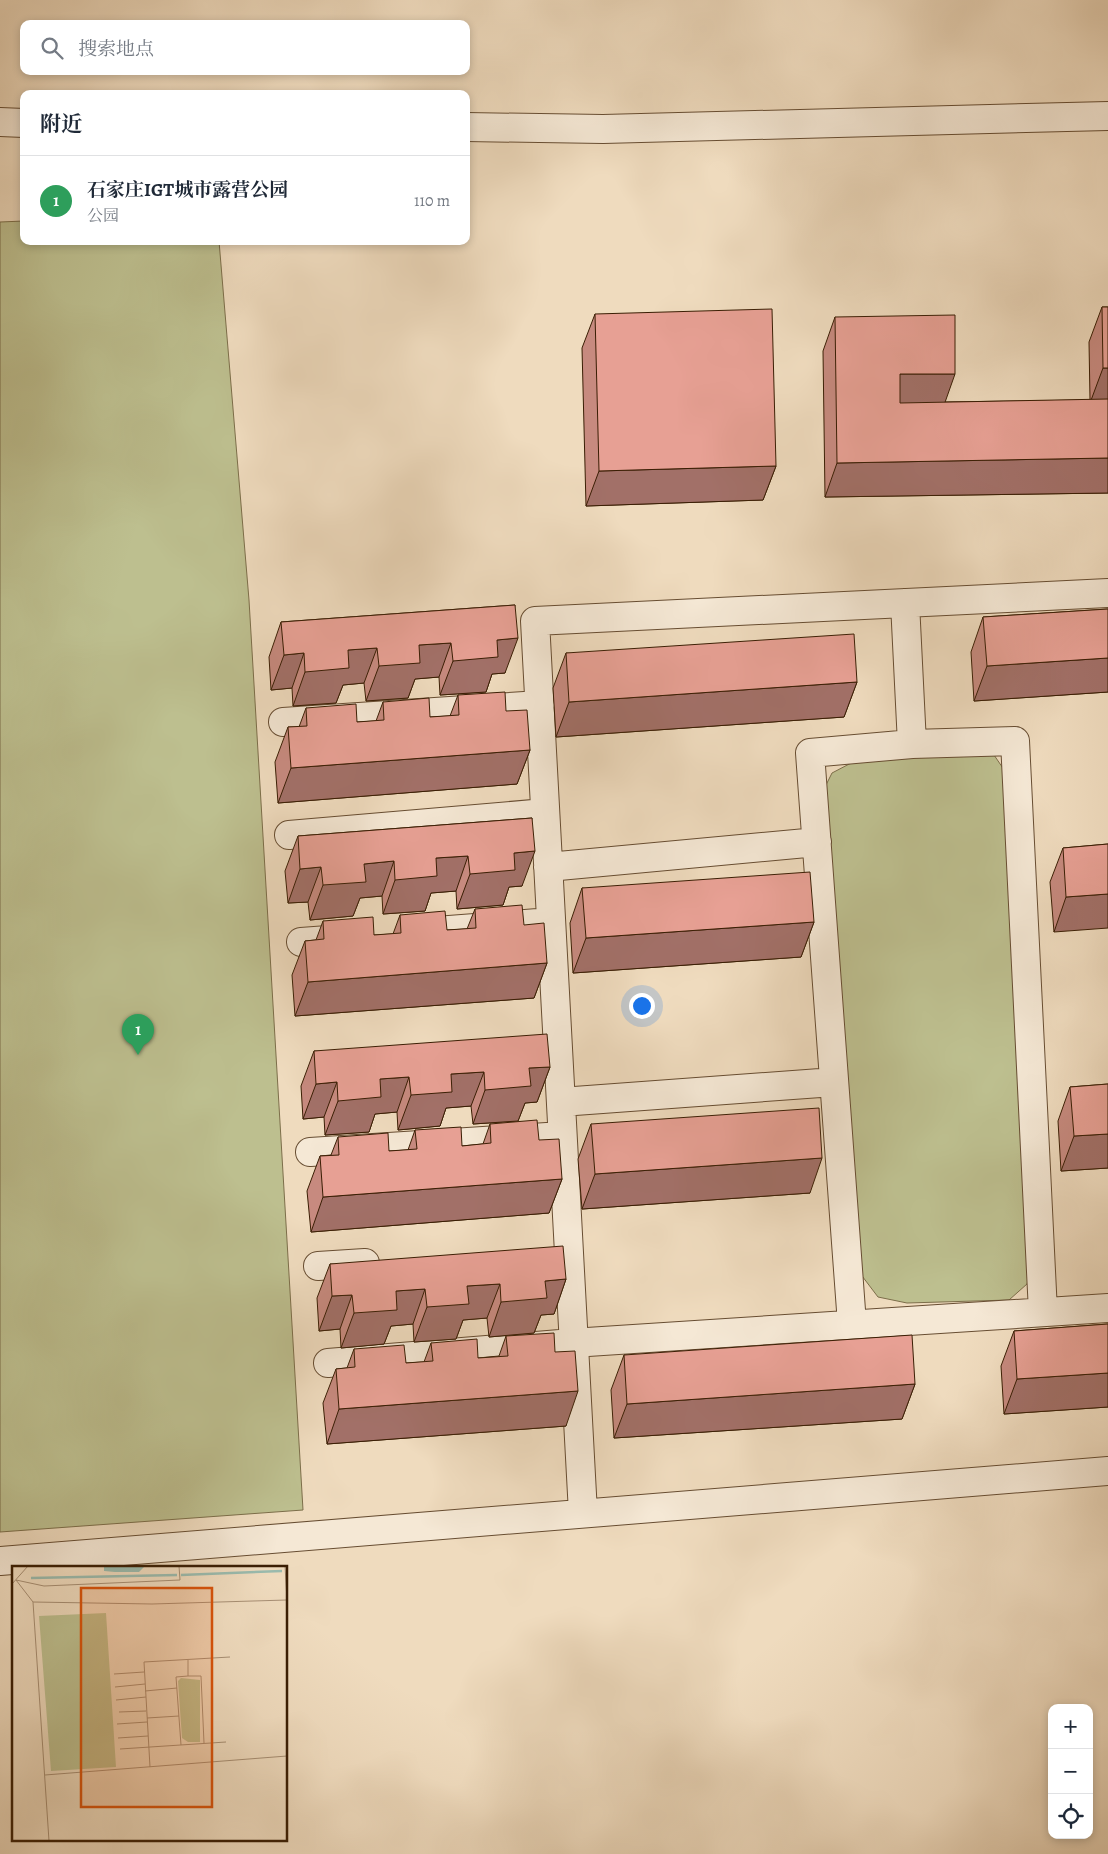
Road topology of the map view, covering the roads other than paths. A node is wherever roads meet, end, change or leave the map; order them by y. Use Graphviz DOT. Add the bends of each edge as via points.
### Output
graph roads {
  1 [pos="1108,116"];
  2 [pos="0,122"];
  3 [pos="20,123"];
  4 [pos="470,128"];
  5 [pos="1108,592"];
  6 [pos="905,603"];
  7 [pos="540,705"];
  8 [pos="283,722"];
  9 [pos="912,744"];
  10 [pos="546,814"];
  11 [pos="289,835"];
  12 [pos="817,842"];
  13 [pos="548,867"];
  14 [pos="551,922"];
  15 [pos="301,942"];
  16 [pos="834,1082"];
  17 [pos="561,1102"];
  18 [pos="562,1136"];
  19 [pos="310,1152"];
  20 [pos="569,1251"];
  21 [pos="540,1252"];
  22 [pos="386,1262"];
  23 [pos="318,1266"];
  24 [pos="1108,1308"];
  25 [pos="1044,1312"];
  26 [pos="852,1324"];
  27 [pos="572,1343"];
  28 [pos="328,1364"];
  29 [pos="1108,1471"];
  30 [pos="583,1514"];
  31 [pos="0,1561"];
  1 -- 4 [label="street" via="603,129"];
  2 -- 3 [label="street"];
  5 -- 6 [label="street"];
  6 -- 7 [label="street" via="535,622"];
  6 -- 9 [label="street"];
  7 -- 8 [label="street"];
  7 -- 10 [label="street"];
  9 -- 12 [label="street" via="810,753"];
  9 -- 25 [label="street" via="1015,741"];
  10 -- 11 [label="street"];
  10 -- 13 [label="street"];
  12 -- 13 [label="street"];
  12 -- 16 [label="street"];
  13 -- 14 [label="street"];
  14 -- 15 [label="street"];
  14 -- 17 [label="street" via="546,1039"];
  16 -- 17 [label="street"];
  16 -- 26 [label="street"];
  17 -- 18 [label="street"];
  18 -- 19 [label="street"];
  18 -- 20 [label="street"];
  20 -- 21 [label="street"];
  20 -- 27 [label="street"];
  22 -- 23 [label="street"];
  24 -- 25 [label="street"];
  25 -- 26 [label="street"];
  26 -- 27 [label="street"];
  27 -- 28 [label="street"];
  27 -- 30 [label="street"];
  29 -- 30 [label="street"];
  30 -- 31 [label="street"];
}
